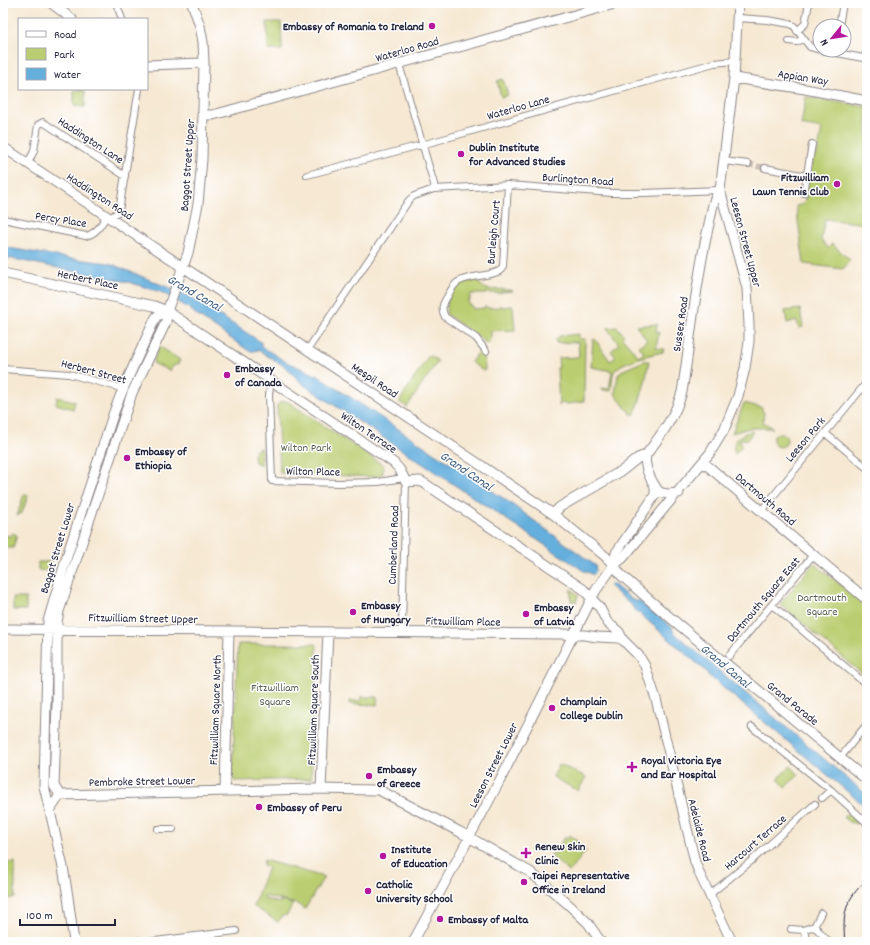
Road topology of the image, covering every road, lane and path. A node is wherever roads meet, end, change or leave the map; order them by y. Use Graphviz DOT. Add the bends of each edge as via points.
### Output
graph roads {
  1 [pos="51,3"];
  2 [pos="116,3"];
  3 [pos="192,3"];
  4 [pos="618,3"];
  5 [pos="738,3"];
  6 [pos="809,3"];
  7 [pos="843,3"];
  8 [pos="71,18"];
  9 [pos="122,18"];
  10 [pos="738,18"];
  11 [pos="840,18"];
  12 [pos="797,31"];
  13 [pos="803,39"];
  14 [pos="789,41"];
  15 [pos="812,48"];
  16 [pos="867,52"];
  17 [pos="852,55"];
  18 [pos="735,61"];
  19 [pos="204,63"];
  20 [pos="399,64"];
  21 [pos="148,65"];
  22 [pos="734,78"];
  23 [pos="139,90"];
  24 [pos="867,101"];
  25 [pos="202,116"];
  26 [pos="812,144"];
  27 [pos="422,145"];
  28 [pos="3,147"];
  29 [pos="724,161"];
  30 [pos="28,163"];
  31 [pos="748,164"];
  32 [pos="765,168"];
  33 [pos="307,175"];
  34 [pos="125,176"];
  35 [pos="807,176"];
  36 [pos="508,185"];
  37 [pos="434,189"];
  38 [pos="720,190"];
  39 [pos="804,193"];
  40 [pos="109,216"];
  41 [pos="728,216"];
  42 [pos="3,219"];
  43 [pos="710,219"];
  44 [pos="183,266"];
  45 [pos="3,273"];
  46 [pos="168,307"];
  47 [pos="308,349"];
  48 [pos="486,350"];
  49 [pos="3,369"];
  50 [pos="867,382"];
  51 [pos="272,383"];
  52 [pos="123,389"];
  53 [pos="132,393"];
  54 [pos="825,433"];
  55 [pos="646,455"];
  56 [pos="703,462"];
  57 [pos="867,468"];
  58 [pos="647,469"];
  59 [pos="623,470"];
  60 [pos="405,480"];
  61 [pos="91,481"];
  62 [pos="102,484"];
  63 [pos="655,486"];
  64 [pos="679,493"];
  65 [pos="761,511"];
  66 [pos="553,514"];
  67 [pos="813,555"];
  68 [pos="67,556"];
  69 [pos="78,556"];
  70 [pos="611,568"];
  71 [pos="595,593"];
  72 [pos="867,600"];
  73 [pos="772,605"];
  74 [pos="607,622"];
  75 [pos="3,629"];
  76 [pos="47,629"];
  77 [pos="58,629"];
  78 [pos="229,631"];
  79 [pos="328,632"];
  80 [pos="401,633"];
  81 [pos="573,635"];
  82 [pos="608,638"];
  83 [pos="623,640"];
  84 [pos="729,656"];
  85 [pos="867,686"];
  86 [pos="867,724"];
  87 [pos="752,728"];
  88 [pos="844,753"];
  89 [pos="867,780"];
  90 [pos="322,789"];
  91 [pos="831,790"];
  92 [pos="225,791"];
  93 [pos="60,795"];
  94 [pos="822,798"];
  95 [pos="815,804"];
  96 [pos="50,810"];
  97 [pos="867,823"];
  98 [pos="158,829"];
  99 [pos="173,829"];
  100 [pos="469,838"];
  101 [pos="709,895"];
  102 [pos="821,913"];
  103 [pos="814,927"];
  104 [pos="791,929"];
  105 [pos="803,930"];
  106 [pos="236,931"];
  107 [pos="729,940"];
  108 [pos="74,942"];
  109 [pos="147,942"];
  110 [pos="413,942"];
  111 [pos="601,942"];
  112 [pos="809,942"];
  113 [pos="829,942"];
  1 -- 8 [label="main road"];
  2 -- 9 [label="street"];
  3 -- 19 [label="main road, Baggot Street Upper" via="200,26"];
  4 -- 20 [label="main road, Waterloo Road"];
  5 -- 10 [label="main road, Leeson Street Upper"];
  6 -- 12 [label="street" via="805,24"];
  7 -- 11 [label="street"];
  10 -- 12 [label="street" via="789,24"];
  10 -- 18 [label="main road, Leeson Street Upper"];
  12 -- 13 [label="street"];
  13 -- 14 [label="street" via="797,42"];
  13 -- 15 [label="street"];
  16 -- 17 [label="street" via="863,58"];
  18 -- 22 [label="main road, Leeson Street Upper"];
  18 -- 27 [label="street, Waterloo Lane" via="714,64"];
  19 -- 21 [label="main road"];
  19 -- 25 [label="main road, Baggot Street Upper"];
  20 -- 25 [label="main road, Waterloo Road"];
  20 -- 27 [label="street"];
  22 -- 24 [label="main road, Appian Way"];
  22 -- 29 [label="main road, Leeson Street Upper"];
  23 -- 34 [label="street, Percy Place"];
  25 -- 44 [label="main road, Baggot Street Upper" via="198,204"];
  26 -- 35 [label="street"];
  27 -- 33 [label="street, Waterloo Lane"];
  27 -- 37 [label="street"];
  28 -- 30 [label="main road, Haddington Road"];
  29 -- 31 [label="street"];
  29 -- 38 [label="main road, Leeson Street Upper"];
  30 -- 34 [label="street, Haddington Lane" via="34,151 38,126 43,122"];
  30 -- 40 [label="main road, Haddington Road"];
  32 -- 35 [label="street"];
  34 -- 40 [label="street, Percy Place" via="119,211"];
  35 -- 39 [label="street"];
  36 -- 37 [label="street, Burlington Road"];
  36 -- 38 [label="street, Burlington Road" via="644,193"];
  36 -- 48 [label="street, Burleigh Court" via="501,270 460,281 449,292 442,305 445,317 476,338"];
  37 -- 47 [label="street, Burlington Road" via="420,193 410,200"];
  38 -- 41 [label="main road, Leeson Street Upper"];
  38 -- 43 [label="main road, Sussex Road" via="714,200"];
  40 -- 42 [label="street, Percy Place" via="93,234 86,236"];
  40 -- 44 [label="main road, Haddington Road"];
  41 -- 43 [label="main road"];
  41 -- 56 [label="main road, Leeson Street Upper" via="747,288 749,342 738,396 724,430"];
  43 -- 55 [label="main road, Sussex Road" via="682,392 673,416"];
  44 -- 46 [label="main road, Baggot Street Lower"];
  44 -- 47 [label="main road, Mespil Road"];
  45 -- 46 [label="main road, Herbert Place"];
  46 -- 51 [label="main road, Wilton Terrace"];
  46 -- 52 [label="main road, Baggot Street Lower" via="155,319"];
  46 -- 53 [label="main road, Baggot Street Lower" via="166,322"];
  47 -- 66 [label="main road, Mespil Road"];
  49 -- 52 [label="street, Herbert Street" via="69,374"];
  50 -- 54 [label="street, Leeson Park"];
  51 -- 60 [label="main road, Wilton Terrace" via="394,463"];
  51 -- 60 [label="street, Wilton Place" via="269,395 272,481"];
  52 -- 53 [label="street, Herbert Street"];
  52 -- 61 [label="main road, Baggot Street Lower"];
  53 -- 62 [label="main road, Baggot Street Lower"];
  54 -- 57 [label="street"];
  54 -- 65 [label="street, Leeson Park"];
  55 -- 58 [label="main road"];
  55 -- 59 [label="main road"];
  56 -- 64 [label="main road, Leeson Street Upper"];
  56 -- 65 [label="main road, Dartmouth Road"];
  58 -- 59 [label="main road" via="636,467"];
  58 -- 63 [label="main road"];
  59 -- 66 [label="main road" via="560,507"];
  60 -- 71 [label="main road" via="420,481 427,485 563,576"];
  60 -- 80 [label="street, Cumberland Road"];
  61 -- 62 [label="main road"];
  61 -- 68 [label="main road, Baggot Street Lower"];
  62 -- 69 [label="main road, Baggot Street Lower"];
  63 -- 64 [label="main road" via="662,493"];
  63 -- 70 [label="main road" via="654,495 616,553"];
  64 -- 70 [label="main road, Leeson Street Upper" via="623,558"];
  65 -- 67 [label="main road, Dartmouth Road"];
  66 -- 70 [label="main road, Mespil Road" via="605,556"];
  67 -- 72 [label="main road, Dartmouth Road"];
  67 -- 73 [label="street, Dartmouth Square East"];
  68 -- 69 [label="street"];
  68 -- 76 [label="main road, Baggot Street Lower"];
  69 -- 77 [label="main road, Baggot Street Lower" via="59,612"];
  70 -- 71 [label="main road, Leeson Street Lower"];
  70 -- 89 [label="main road, Grand Parade"];
  71 -- 74 [label="main road, Adelaide Road"];
  71 -- 81 [label="main road, Leeson Street Lower"];
  73 -- 84 [label="street, Dartmouth Square East"];
  73 -- 85 [label="street"];
  74 -- 82 [label="main road, Adelaide Road"];
  74 -- 83 [label="main road, Adelaide Road" via="619,632"];
  75 -- 76 [label="main road, Fitzwilliam Street Upper"];
  76 -- 77 [label="main road, Fitzwilliam Street Upper"];
  76 -- 96 [label="main road, Baggot Street Lower" via="44,786"];
  77 -- 78 [label="main road, Fitzwilliam Street Upper"];
  77 -- 93 [label="main road, Baggot Street Lower" via="54,786"];
  78 -- 79 [label="main road, Fitzwilliam Street Upper"];
  78 -- 92 [label="main road, Fitzwilliam Square North"];
  79 -- 80 [label="main road, Fitzwilliam Place"];
  79 -- 90 [label="main road, Fitzwilliam Square South"];
  80 -- 81 [label="main road, Fitzwilliam Place"];
  81 -- 82 [label="main road"];
  81 -- 100 [label="main road, Leeson Street Lower"];
  82 -- 83 [label="main road"];
  83 -- 101 [label="main road, Adelaide Road" via="639,656 650,680 695,862"];
  86 -- 88 [label="street"];
  87 -- 91 [label="street"];
  90 -- 92 [label="main road, Pembroke Street Lower"];
  90 -- 100 [label="main road, Pembroke Street Lower" via="379,790"];
  91 -- 94 [label="street"];
  91 -- 97 [label="street"];
  92 -- 93 [label="main road, Pembroke Street Lower"];
  93 -- 96 [label="main road"];
  95 -- 101 [label="street, Harcourt Terrace"];
  96 -- 108 [label="main road, Baggot Street Lower" via="68,897"];
  98 -- 99 [label="street"];
  100 -- 110 [label="main road, Leeson Street Lower"];
  100 -- 111 [label="main road, Pembroke Street Lower" via="530,872 592,927"];
  101 -- 107 [label="main road, Adelaide Road"];
  102 -- 103 [label="street"];
  103 -- 105 [label="street"];
  103 -- 113 [label="street"];
  104 -- 105 [label="street"];
  105 -- 112 [label="street"];
  106 -- 109 [label="street"];
}
